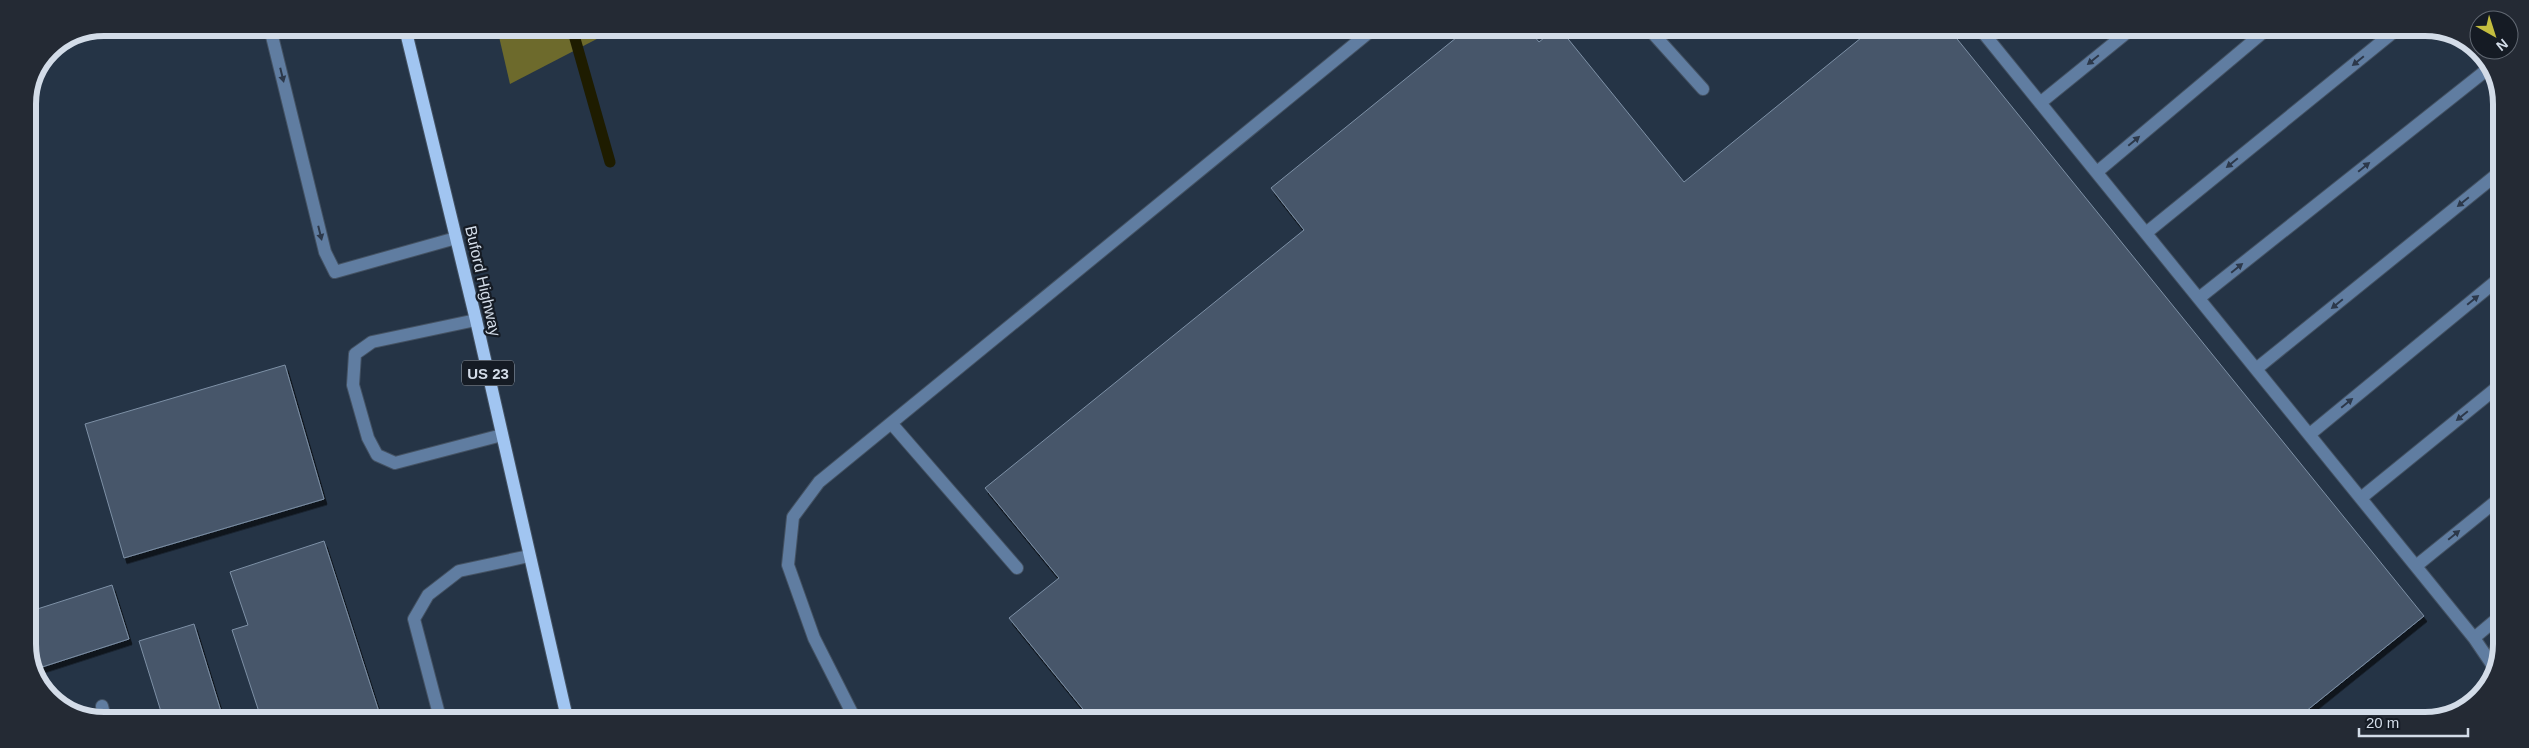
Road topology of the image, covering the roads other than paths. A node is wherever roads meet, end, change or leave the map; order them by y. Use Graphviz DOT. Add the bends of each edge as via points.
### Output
graph roads {
  1 [pos="272,36"];
  2 [pos="407,36"];
  3 [pos="1364,36"];
  4 [pos="1655,36"];
  5 [pos="1989,36"];
  6 [pos="2123,36"];
  7 [pos="2259,36"];
  8 [pos="2389,36"];
  9 [pos="2484,72"];
  10 [pos="1703,89"];
  11 [pos="2040,103"];
  12 [pos="2097,172"];
  13 [pos="2493,177"];
  14 [pos="2146,233"];
  15 [pos="456,238"];
  16 [pos="2493,284"];
  17 [pos="2199,298"];
  18 [pos="476,320"];
  19 [pos="2256,369"];
  20 [pos="2493,391"];
  21 [pos="891,423"];
  22 [pos="2310,434"];
  23 [pos="502,435"];
  24 [pos="2362,498"];
  25 [pos="2493,504"];
  26 [pos="530,556"];
  27 [pos="2416,566"];
  28 [pos="1017,568"];
  29 [pos="2493,622"];
  30 [pos="2474,638"];
  31 [pos="2490,662"];
  32 [pos="438,712"];
  33 [pos="566,712"];
  34 [pos="851,712"];
  1 -- 15 [label="lane, one-way" via="325,252 334,272"];
  2 -- 15 [label="main road, Buford Highway / US 23"];
  3 -- 21 [label="lane"];
  4 -- 10 [label="lane"];
  5 -- 11 [label="lane"];
  6 -- 11 [label="lane, one-way"];
  12 -- 7 [label="lane, one-way"];
  8 -- 14 [label="lane, one-way"];
  17 -- 9 [label="lane, one-way"];
  11 -- 12 [label="lane"];
  12 -- 14 [label="lane"];
  13 -- 19 [label="lane, one-way"];
  14 -- 17 [label="lane"];
  15 -- 18 [label="main road, Buford Highway / US 23"];
  22 -- 16 [label="lane, one-way"];
  17 -- 19 [label="lane"];
  18 -- 23 [label="main road, Buford Highway / US 23"];
  18 -- 23 [label="lane" via="372,342 354,354 352,385 368,438 377,455 395,463"];
  19 -- 22 [label="lane"];
  20 -- 24 [label="lane, one-way"];
  21 -- 28 [label="lane"];
  21 -- 34 [label="lane" via="819,482 793,517 788,565 814,638"];
  22 -- 24 [label="lane"];
  23 -- 26 [label="main road, Buford Highway / US 23"];
  24 -- 27 [label="lane"];
  27 -- 25 [label="lane, one-way"];
  26 -- 32 [label="lane" via="459,571 428,595 414,620"];
  26 -- 33 [label="main road, Buford Highway / US 23"];
  27 -- 30 [label="lane"];
  29 -- 30 [label="lane"];
  30 -- 31 [label="lane"];
}
